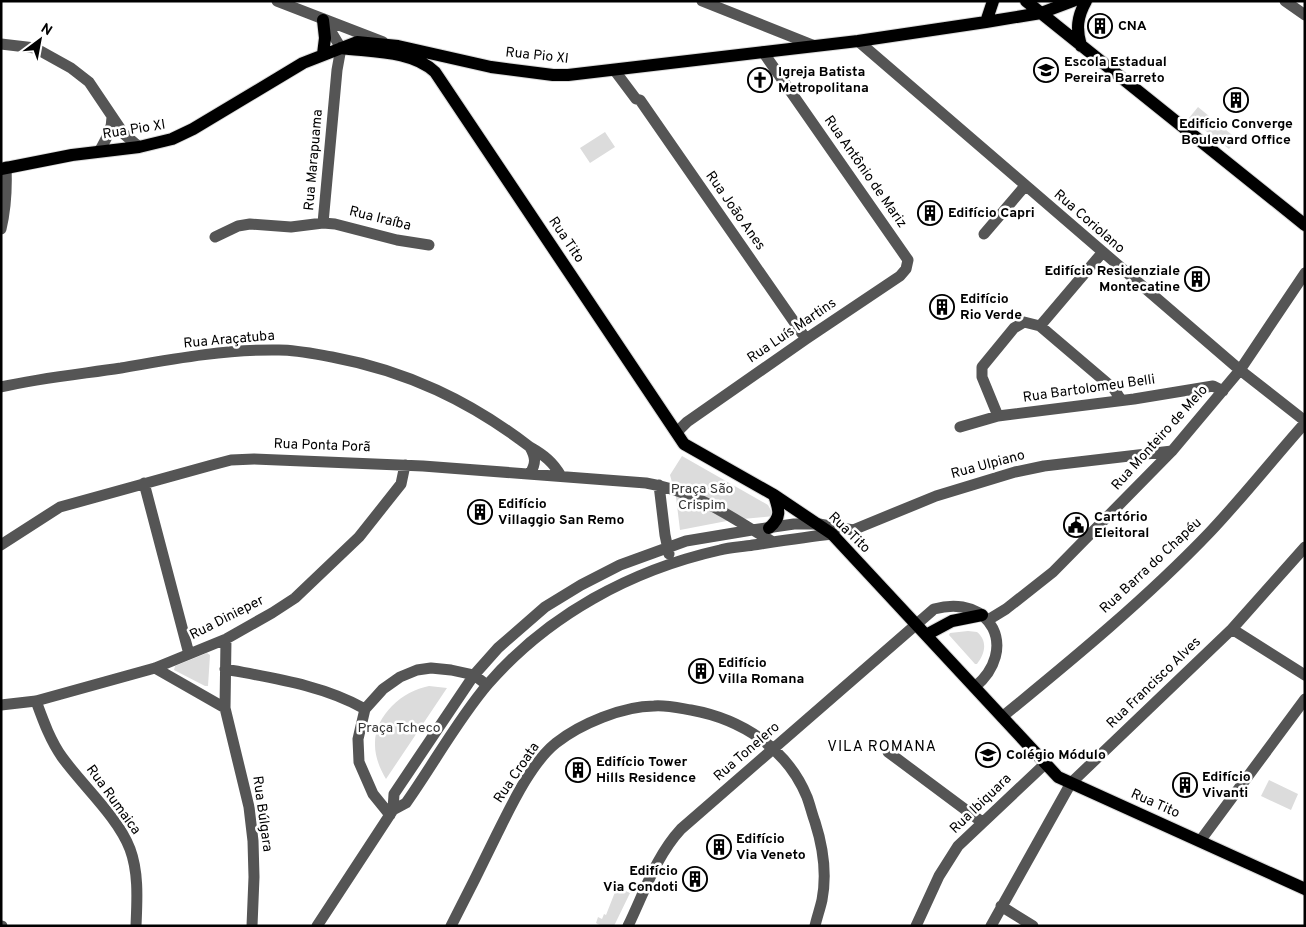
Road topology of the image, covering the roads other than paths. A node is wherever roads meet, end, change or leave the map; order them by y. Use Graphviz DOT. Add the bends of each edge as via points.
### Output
graph roads {
  1 [pos="277,1"];
  2 [pos="702,1"];
  3 [pos="993,1"];
  4 [pos="1026,1"];
  5 [pos="1073,1"];
  6 [pos="1086,1"];
  7 [pos="1285,1"];
  8 [pos="1041,12"];
  9 [pos="1305,15"];
  10 [pos="323,20"];
  11 [pos="986,22"];
  12 [pos="858,41"];
  13 [pos="1,44"];
  14 [pos="389,44"];
  15 [pos="815,46"];
  16 [pos="1081,46"];
  17 [pos="341,48"];
  18 [pos="763,52"];
  19 [pos="323,54"];
  20 [pos="454,59"];
  21 [pos="620,70"];
  22 [pos="442,81"];
  23 [pos="112,117"];
  24 [pos="139,147"];
  25 [pos="100,150"];
  26 [pos="4,168"];
  27 [pos="1025,186"];
  28 [pos="323,223"];
  29 [pos="1305,225"];
  30 [pos="1,229"];
  31 [pos="984,234"];
  32 [pos="215,237"];
  33 [pos="429,246"];
  34 [pos="1102,253"];
  35 [pos="908,260"];
  36 [pos="1305,273"];
  37 [pos="1040,326"];
  38 [pos="806,339"];
  39 [pos="1240,370"];
  40 [pos="1,388"];
  41 [pos="1223,391"];
  42 [pos="1121,400"];
  43 [pos="998,416"];
  44 [pos="1305,422"];
  45 [pos="960,427"];
  46 [pos="675,429"];
  47 [pos="530,447"];
  48 [pos="1172,451"];
  49 [pos="405,465"];
  50 [pos="530,474"];
  51 [pos="561,476"];
  52 [pos="144,483"];
  53 [pos="659,485"];
  54 [pos="774,495"];
  55 [pos="819,524"];
  56 [pos="859,527"];
  57 [pos="769,528"];
  58 [pos="752,530"];
  59 [pos="832,534"];
  60 [pos="773,542"];
  61 [pos="1,545"];
  62 [pos="667,547"];
  63 [pos="1305,547"];
  64 [pos="849,552"];
  65 [pos="672,563"];
  66 [pos="620,565"];
  67 [pos="626,582"];
  68 [pos="580,585"];
  69 [pos="590,601"];
  70 [pos="545,607"];
  71 [pos="985,618"];
  72 [pos="556,622"];
  73 [pos="916,624"];
  74 [pos="1232,629"];
  75 [pos="512,634"];
  76 [pos="926,636"];
  77 [pos="226,639"];
  78 [pos="525,647"];
  79 [pos="189,654"];
  80 [pos="155,668"];
  81 [pos="225,669"];
  82 [pos="474,675"];
  83 [pos="1305,675"];
  84 [pos="487,685"];
  85 [pos="975,687"];
  86 [pos="1305,699"];
  87 [pos="36,701"];
  88 [pos="1,705"];
  89 [pos="225,708"];
  90 [pos="365,709"];
  91 [pos="1002,716"];
  92 [pos="774,749"];
  93 [pos="888,752"];
  94 [pos="1046,763"];
  95 [pos="1071,782"];
  96 [pos="392,812"];
  97 [pos="982,822"];
  98 [pos="1200,841"];
  99 [pos="1305,889"];
  100 [pos="1000,906"];
  101 [pos="136,926"];
  102 [pos="252,926"];
  103 [pos="316,926"];
  104 [pos="451,926"];
  105 [pos="628,926"];
  106 [pos="815,926"];
  107 [pos="916,926"];
  108 [pos="991,926"];
  109 [pos="1033,926"];
  1 -- 10 [label="street"];
  2 -- 15 [label="street"];
  3 -- 11 [label="main road"];
  4 -- 8 [label="main road"];
  5 -- 8 [label="main road, Rua Pio XI"];
  6 -- 16 [label="main road" via="1077,23"];
  7 -- 9 [label="street"];
  8 -- 11 [label="main road, Rua Pio XI"];
  8 -- 16 [label="main road"];
  10 -- 14 [label="street"];
  10 -- 17 [label="street"];
  10 -- 19 [label="main road"];
  11 -- 12 [label="main road, Rua Pio XI"];
  12 -- 15 [label="main road, Rua Pio XI"];
  12 -- 27 [label="street, Rua Coriolano"];
  13 -- 23 [label="street" via="35,48 71,68 89,82"];
  14 -- 17 [label="main road, Rua Pio XI" via="363,42"];
  14 -- 20 [label="main road, Rua Pio XI"];
  15 -- 18 [label="main road, Rua Pio XI"];
  16 -- 29 [label="main road"];
  17 -- 19 [label="main road, Rua Pio XI"];
  17 -- 22 [label="main road, Rua Pio XI" via="417,60 429,66"];
  17 -- 28 [label="street, Rua Marapuama"];
  18 -- 21 [label="main road, Rua Pio XI"];
  18 -- 35 [label="street, Rua Antônio de Mariz"];
  19 -- 24 [label="main road, Rua Pio XI" via="286,72 183,135"];
  20 -- 21 [label="main road, Rua Pio XI" via="554,75"];
  20 -- 22 [label="main road"];
  21 -- 38 [label="street, Rua João Anes"];
  22 -- 46 [label="main road, Rua Tito"];
  23 -- 24 [label="street"];
  23 -- 25 [label="street" via="109,135"];
  24 -- 25 [label="main road, Rua Pio XI"];
  25 -- 26 [label="main road, Rua Pio XI"];
  26 -- 30 [label="street" via="7,191"];
  27 -- 31 [label="street"];
  27 -- 34 [label="street, Rua Coriolano"];
  28 -- 32 [label="street, Rua Marapuama" via="291,226 250,224"];
  28 -- 33 [label="street, Rua Iraíba"];
  34 -- 37 [label="street"];
  34 -- 39 [label="street, Rua Coriolano"];
  35 -- 38 [label="street, Rua Luís Martins" via="900,276"];
  36 -- 39 [label="street, Rua Monteiro de Melo"];
  37 -- 42 [label="street" via="1114,390"];
  37 -- 43 [label="street" via="1029,322 1019,324 982,367 982,377"];
  38 -- 46 [label="street, Rua Luís Martins"];
  39 -- 41 [label="street, Rua Monteiro de Melo"];
  39 -- 44 [label="street, Rua Coriolano"];
  40 -- 47 [label="street, Rua Araçatuba" via="155,362 233,352 282,350 344,359 401,375 476,410"];
  41 -- 42 [label="street, Rua Bartolomeu Belli" via="1213,386"];
  41 -- 48 [label="street, Rua Monteiro de Melo"];
  42 -- 43 [label="street, Rua Bartolomeu Belli"];
  43 -- 45 [label="street, Rua Bartolomeu Belli"];
  44 -- 91 [label="street, Rua Barra do Chapéu" via="1203,539 1108,627"];
  46 -- 54 [label="main road, Rua Tito" via="684,444"];
  47 -- 50 [label="street" via="536,458"];
  47 -- 51 [label="street, Rua Araçatuba" via="554,464"];
  48 -- 56 [label="street, Rua Ulpiano" via="1015,472 936,496"];
  48 -- 71 [label="street, Rua Monteiro de Melo" via="1053,572 1006,609"];
  49 -- 50 [label="street, Rua Ponta Porã"];
  49 -- 52 [label="street, Rua Ponta Porã" via="231,460"];
  49 -- 77 [label="street, Rua Dinieper" via="401,484 338,557 295,598"];
  50 -- 51 [label="street, Rua Ponta Porã"];
  51 -- 53 [label="street, Rua Ponta Porã"];
  52 -- 61 [label="street, Rua Ponta Porã" via="60,507"];
  52 -- 79 [label="street"];
  53 -- 58 [label="street" via="702,500"];
  53 -- 62 [label="street"];
  54 -- 55 [label="main road, Rua Tito"];
  54 -- 57 [label="main road" via="779,514"];
  55 -- 56 [label="street, Rua Ulpiano" via="849,530"];
  55 -- 57 [label="street"];
  55 -- 59 [label="main road, Rua Tito"];
  56 -- 64 [label="street" via="852,537"];
  57 -- 58 [label="street"];
  58 -- 60 [label="street"];
  58 -- 62 [label="street"];
  59 -- 60 [label="street"];
  59 -- 64 [label="main road, Rua Tito"];
  60 -- 65 [label="street" via="722,549"];
  62 -- 65 [label="street"];
  62 -- 66 [label="street"];
  63 -- 74 [label="street, Rua Francisco Alves"];
  64 -- 73 [label="main road, Rua Tito"];
  65 -- 67 [label="street"];
  66 -- 67 [label="street"];
  66 -- 68 [label="street"];
  67 -- 69 [label="street"];
  68 -- 69 [label="street"];
  68 -- 70 [label="street"];
  69 -- 72 [label="street"];
  70 -- 72 [label="street"];
  70 -- 75 [label="street"];
  71 -- 73 [label="street, Rua Tonelero" via="972,610 946,606 934,609"];
  71 -- 76 [label="main road" via="952,621"];
  71 -- 85 [label="street" via="993,630 996,655 984,680"];
  72 -- 78 [label="street"];
  73 -- 76 [label="main road, Rua Tito"];
  73 -- 92 [label="street, Rua Tonelero"];
  74 -- 83 [label="street"];
  74 -- 95 [label="street, Rua Francisco Alves"];
  75 -- 78 [label="street"];
  75 -- 82 [label="street"];
  76 -- 85 [label="main road, Rua Tito"];
  77 -- 79 [label="street, Rua Dinieper"];
  77 -- 81 [label="street, Rua Búlgara"];
  78 -- 84 [label="street"];
  79 -- 80 [label="street, Rua Dinieper"];
  80 -- 87 [label="street, Rua Dinieper"];
  80 -- 89 [label="street"];
  81 -- 89 [label="street, Rua Búlgara"];
  81 -- 90 [label="street" via="334,694"];
  82 -- 84 [label="street"];
  82 -- 90 [label="street" via="431,668 417,670 383,689"];
  82 -- 96 [label="street" via="394,794"];
  84 -- 96 [label="street" via="406,803"];
  85 -- 91 [label="main road, Rua Tito"];
  86 -- 98 [label="street"];
  87 -- 88 [label="street, Rua Dinieper"];
  87 -- 101 [label="street, Rua Rumaica" via="62,757 121,831 130,849 136,884"];
  89 -- 102 [label="street, Rua Búlgara" via="249,807 254,877"];
  90 -- 96 [label="street" via="358,739 359,762 373,794"];
  91 -- 94 [label="main road, Rua Tito"];
  92 -- 104 [label="street, Rua Croata" via="726,719 678,708 653,706 617,712 586,724 555,744 537,764 517,795"];
  92 -- 105 [label="street, Rua Tonelero" via="669,842"];
  92 -- 106 [label="street, Rua Croata" via="807,796 822,842 822,900"];
  93 -- 97 [label="street"];
  94 -- 95 [label="main road, Rua Tito" via="1058,776"];
  94 -- 97 [label="street, Rua Ibiquara"];
  95 -- 98 [label="main road, Rua Tito"];
  95 -- 100 [label="street, Rua Francisco Alves"];
  96 -- 103 [label="street"];
  97 -- 107 [label="street, Rua Ibiquara" via="958,846 946,864"];
  98 -- 99 [label="main road, Rua Tito"];
  100 -- 108 [label="street, Rua Francisco Alves"];
  100 -- 109 [label="street"];
}
